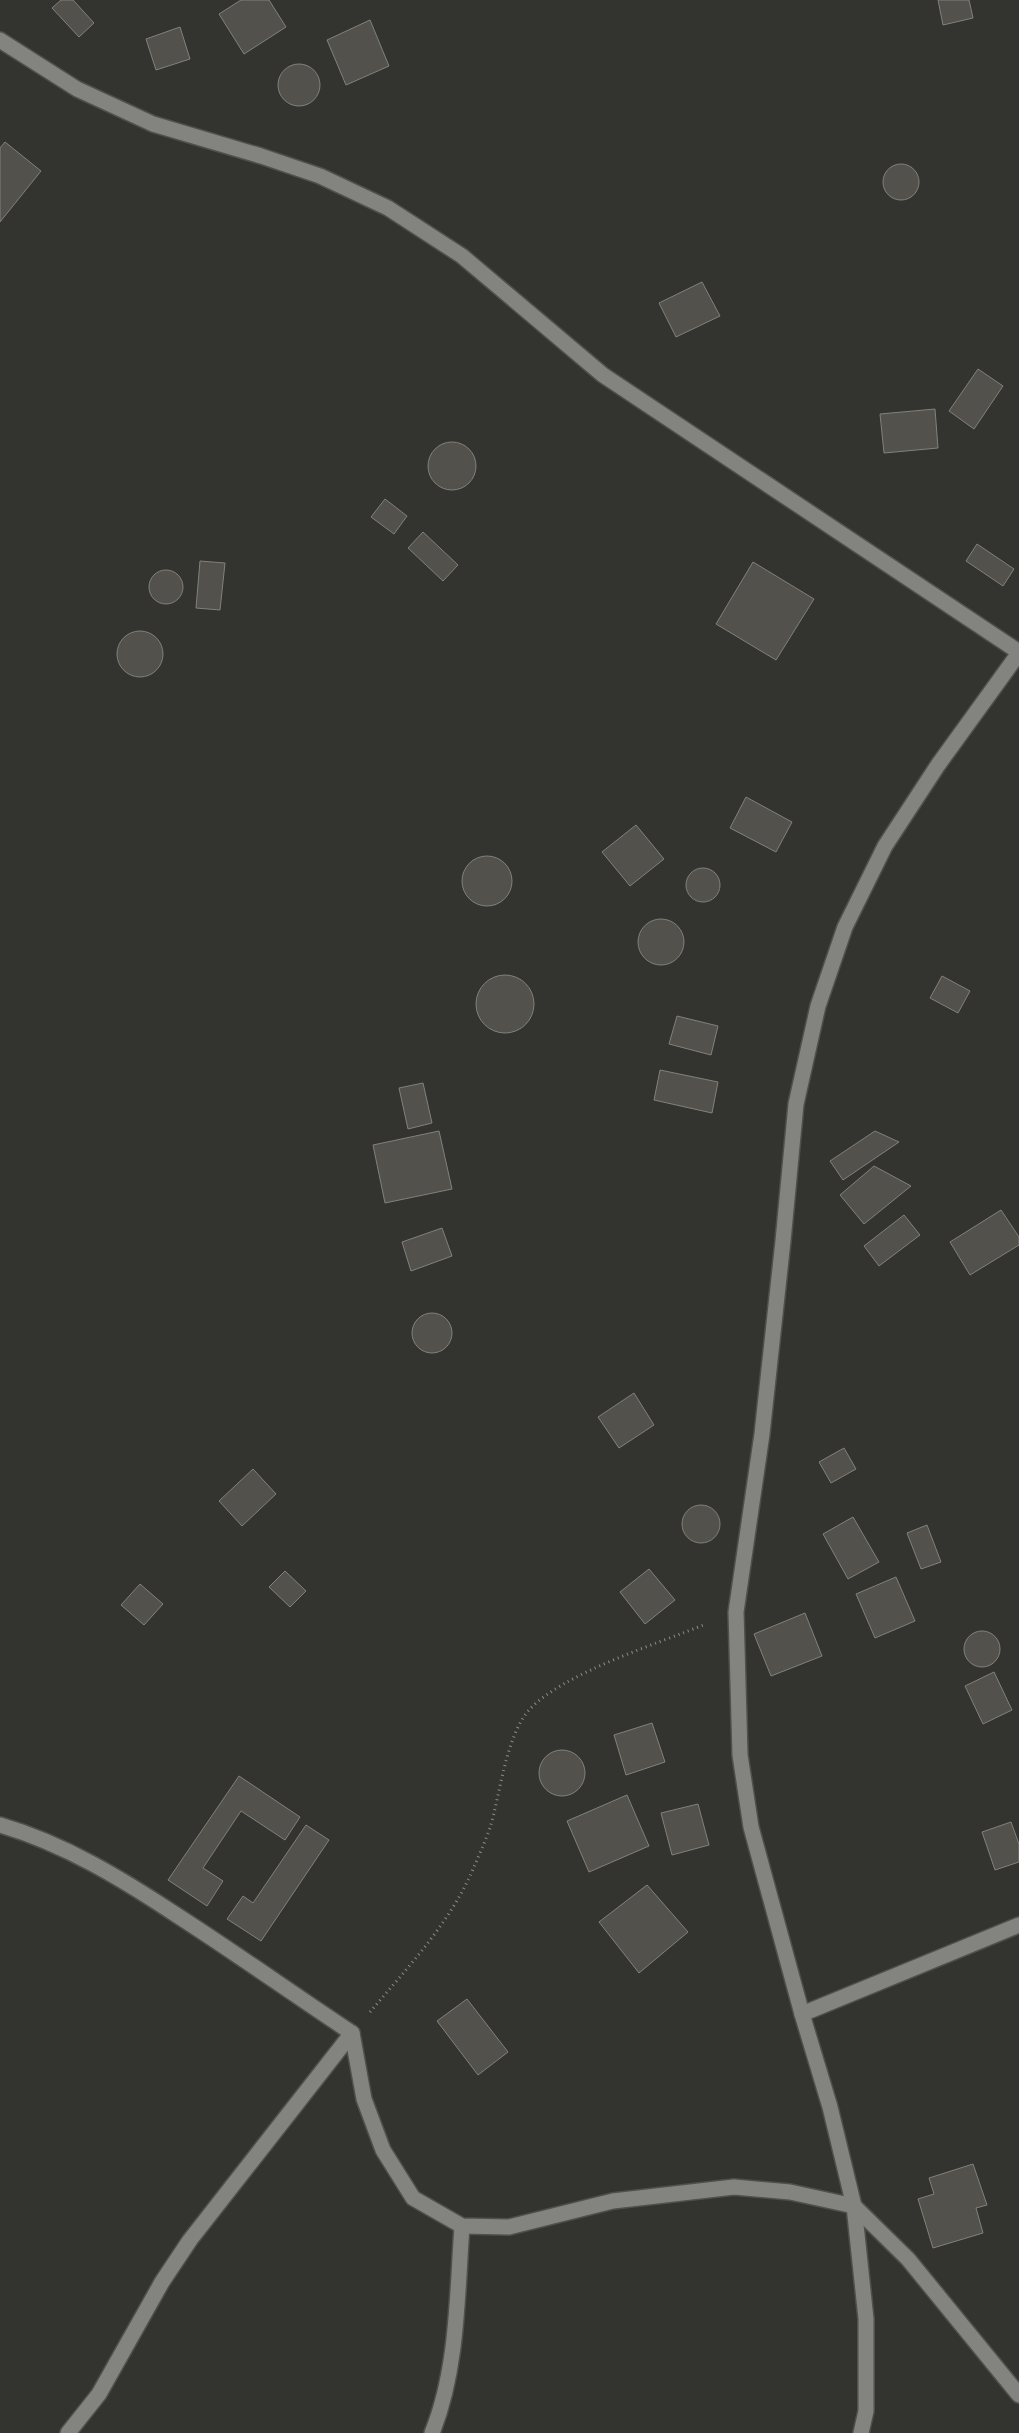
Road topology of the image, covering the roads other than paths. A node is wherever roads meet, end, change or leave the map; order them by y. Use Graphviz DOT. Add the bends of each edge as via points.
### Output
graph roads {
  1 [pos="0,40"];
  2 [pos="1019,653"];
  3 [pos="0,1825"];
  4 [pos="1019,1925"];
  5 [pos="802,2014"];
  6 [pos="352,2033"];
  7 [pos="854,2206"];
  8 [pos="462,2226"];
  9 [pos="1019,2395"];
  10 [pos="68,2433"];
  11 [pos="432,2433"];
  12 [pos="861,2433"];
  1 -- 2 [label="street" via="77,88 153,124 320,176 388,208 462,256 603,375"];
  2 -- 5 [label="street" via="938,765 885,846 844,927 818,1006 796,1104 762,1434 736,1612 740,1755 751,1827"];
  3 -- 6 [label="street" via="22,1831 87,1860 232,1951"];
  4 -- 5 [label="street"];
  5 -- 7 [label="street" via="830,2107"];
  6 -- 8 [label="street" via="364,2099 383,2150 413,2198"];
  6 -- 10 [label="street" via="190,2240 162,2282 99,2394"];
  7 -- 8 [label="street" via="790,2192 734,2187 613,2202 509,2227"];
  7 -- 9 [label="street" via="908,2259"];
  7 -- 12 [label="street" via="866,2319 866,2411"];
  8 -- 11 [label="street" via="452,2350"];
}
